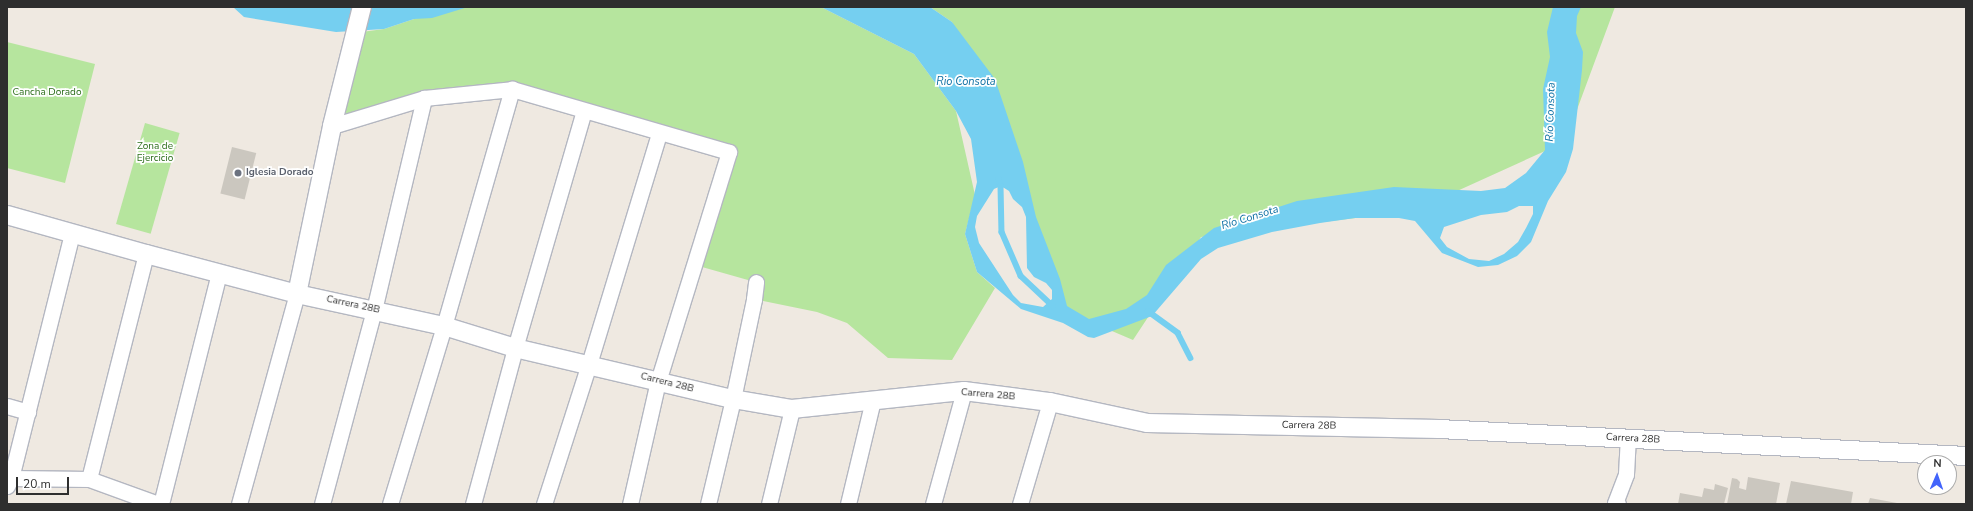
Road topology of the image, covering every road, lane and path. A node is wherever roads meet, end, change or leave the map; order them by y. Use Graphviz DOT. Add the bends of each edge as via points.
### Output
graph roads {
  1 [pos="362,7"];
  2 [pos="512,89"];
  3 [pos="424,98"];
  4 [pos="584,111"];
  5 [pos="332,126"];
  6 [pos="659,133"];
  7 [pos="7,214"];
  8 [pos="72,234"];
  9 [pos="146,254"];
  10 [pos="219,274"];
  11 [pos="756,282"];
  12 [pos="297,294"];
  13 [pos="374,310"];
  14 [pos="444,326"];
  15 [pos="514,348"];
  16 [pos="589,364"];
  17 [pos="658,381"];
  18 [pos="964,391"];
  19 [pos="733,400"];
  20 [pos="873,400"];
  21 [pos="1050,402"];
  22 [pos="7,406"];
  23 [pos="792,409"];
  24 [pos="28,412"];
  25 [pos="1628,438"];
  26 [pos="1966,456"];
  27 [pos="89,479"];
  28 [pos="9,482"];
  29 [pos="158,504"];
  30 [pos="161,504"];
  31 [pos="239,504"];
  32 [pos="322,504"];
  33 [pos="390,504"];
  34 [pos="473,504"];
  35 [pos="544,504"];
  36 [pos="630,504"];
  37 [pos="708,504"];
  38 [pos="769,504"];
  39 [pos="848,504"];
  40 [pos="933,504"];
  41 [pos="1020,504"];
  42 [pos="1618,504"];
  1 -- 5 [label="street"];
  2 -- 3 [label="street"];
  2 -- 4 [label="street"];
  2 -- 14 [label="street"];
  3 -- 5 [label="street"];
  3 -- 13 [label="street"];
  4 -- 6 [label="street"];
  4 -- 15 [label="street"];
  5 -- 12 [label="street"];
  6 -- 16 [label="street"];
  6 -- 17 [label="street" via="729,152"];
  7 -- 8 [label="street, Carrera 28B"];
  8 -- 9 [label="street, Carrera 28B"];
  8 -- 24 [label="street"];
  9 -- 10 [label="street, Carrera 28B"];
  9 -- 27 [label="street"];
  10 -- 12 [label="street, Carrera 28B"];
  10 -- 30 [label="street"];
  11 -- 19 [label="street"];
  12 -- 13 [label="street, Carrera 28B"];
  12 -- 31 [label="street"];
  13 -- 14 [label="street, Carrera 28B"];
  13 -- 32 [label="street"];
  14 -- 15 [label="street, Carrera 28B"];
  14 -- 33 [label="street"];
  15 -- 16 [label="street, Carrera 28B"];
  15 -- 34 [label="street"];
  16 -- 17 [label="street, Carrera 28B"];
  16 -- 35 [label="street"];
  17 -- 19 [label="street, Carrera 28B"];
  17 -- 36 [label="street"];
  18 -- 20 [label="street, Carrera 28B"];
  18 -- 21 [label="street, Carrera 28B"];
  18 -- 40 [label="street"];
  19 -- 23 [label="street, Carrera 28B"];
  19 -- 37 [label="street"];
  20 -- 23 [label="street, Carrera 28B"];
  20 -- 39 [label="street"];
  21 -- 25 [label="street, Carrera 28B" via="1147,423 1439,428"];
  21 -- 41 [label="street"];
  22 -- 24 [label="street"];
  23 -- 38 [label="street"];
  24 -- 28 [label="street"];
  25 -- 26 [label="street, Carrera 28B"];
  25 -- 42 [label="street" via="1626,474 1615,504"];
  27 -- 28 [label="street"];
  27 -- 29 [label="street"];
}
